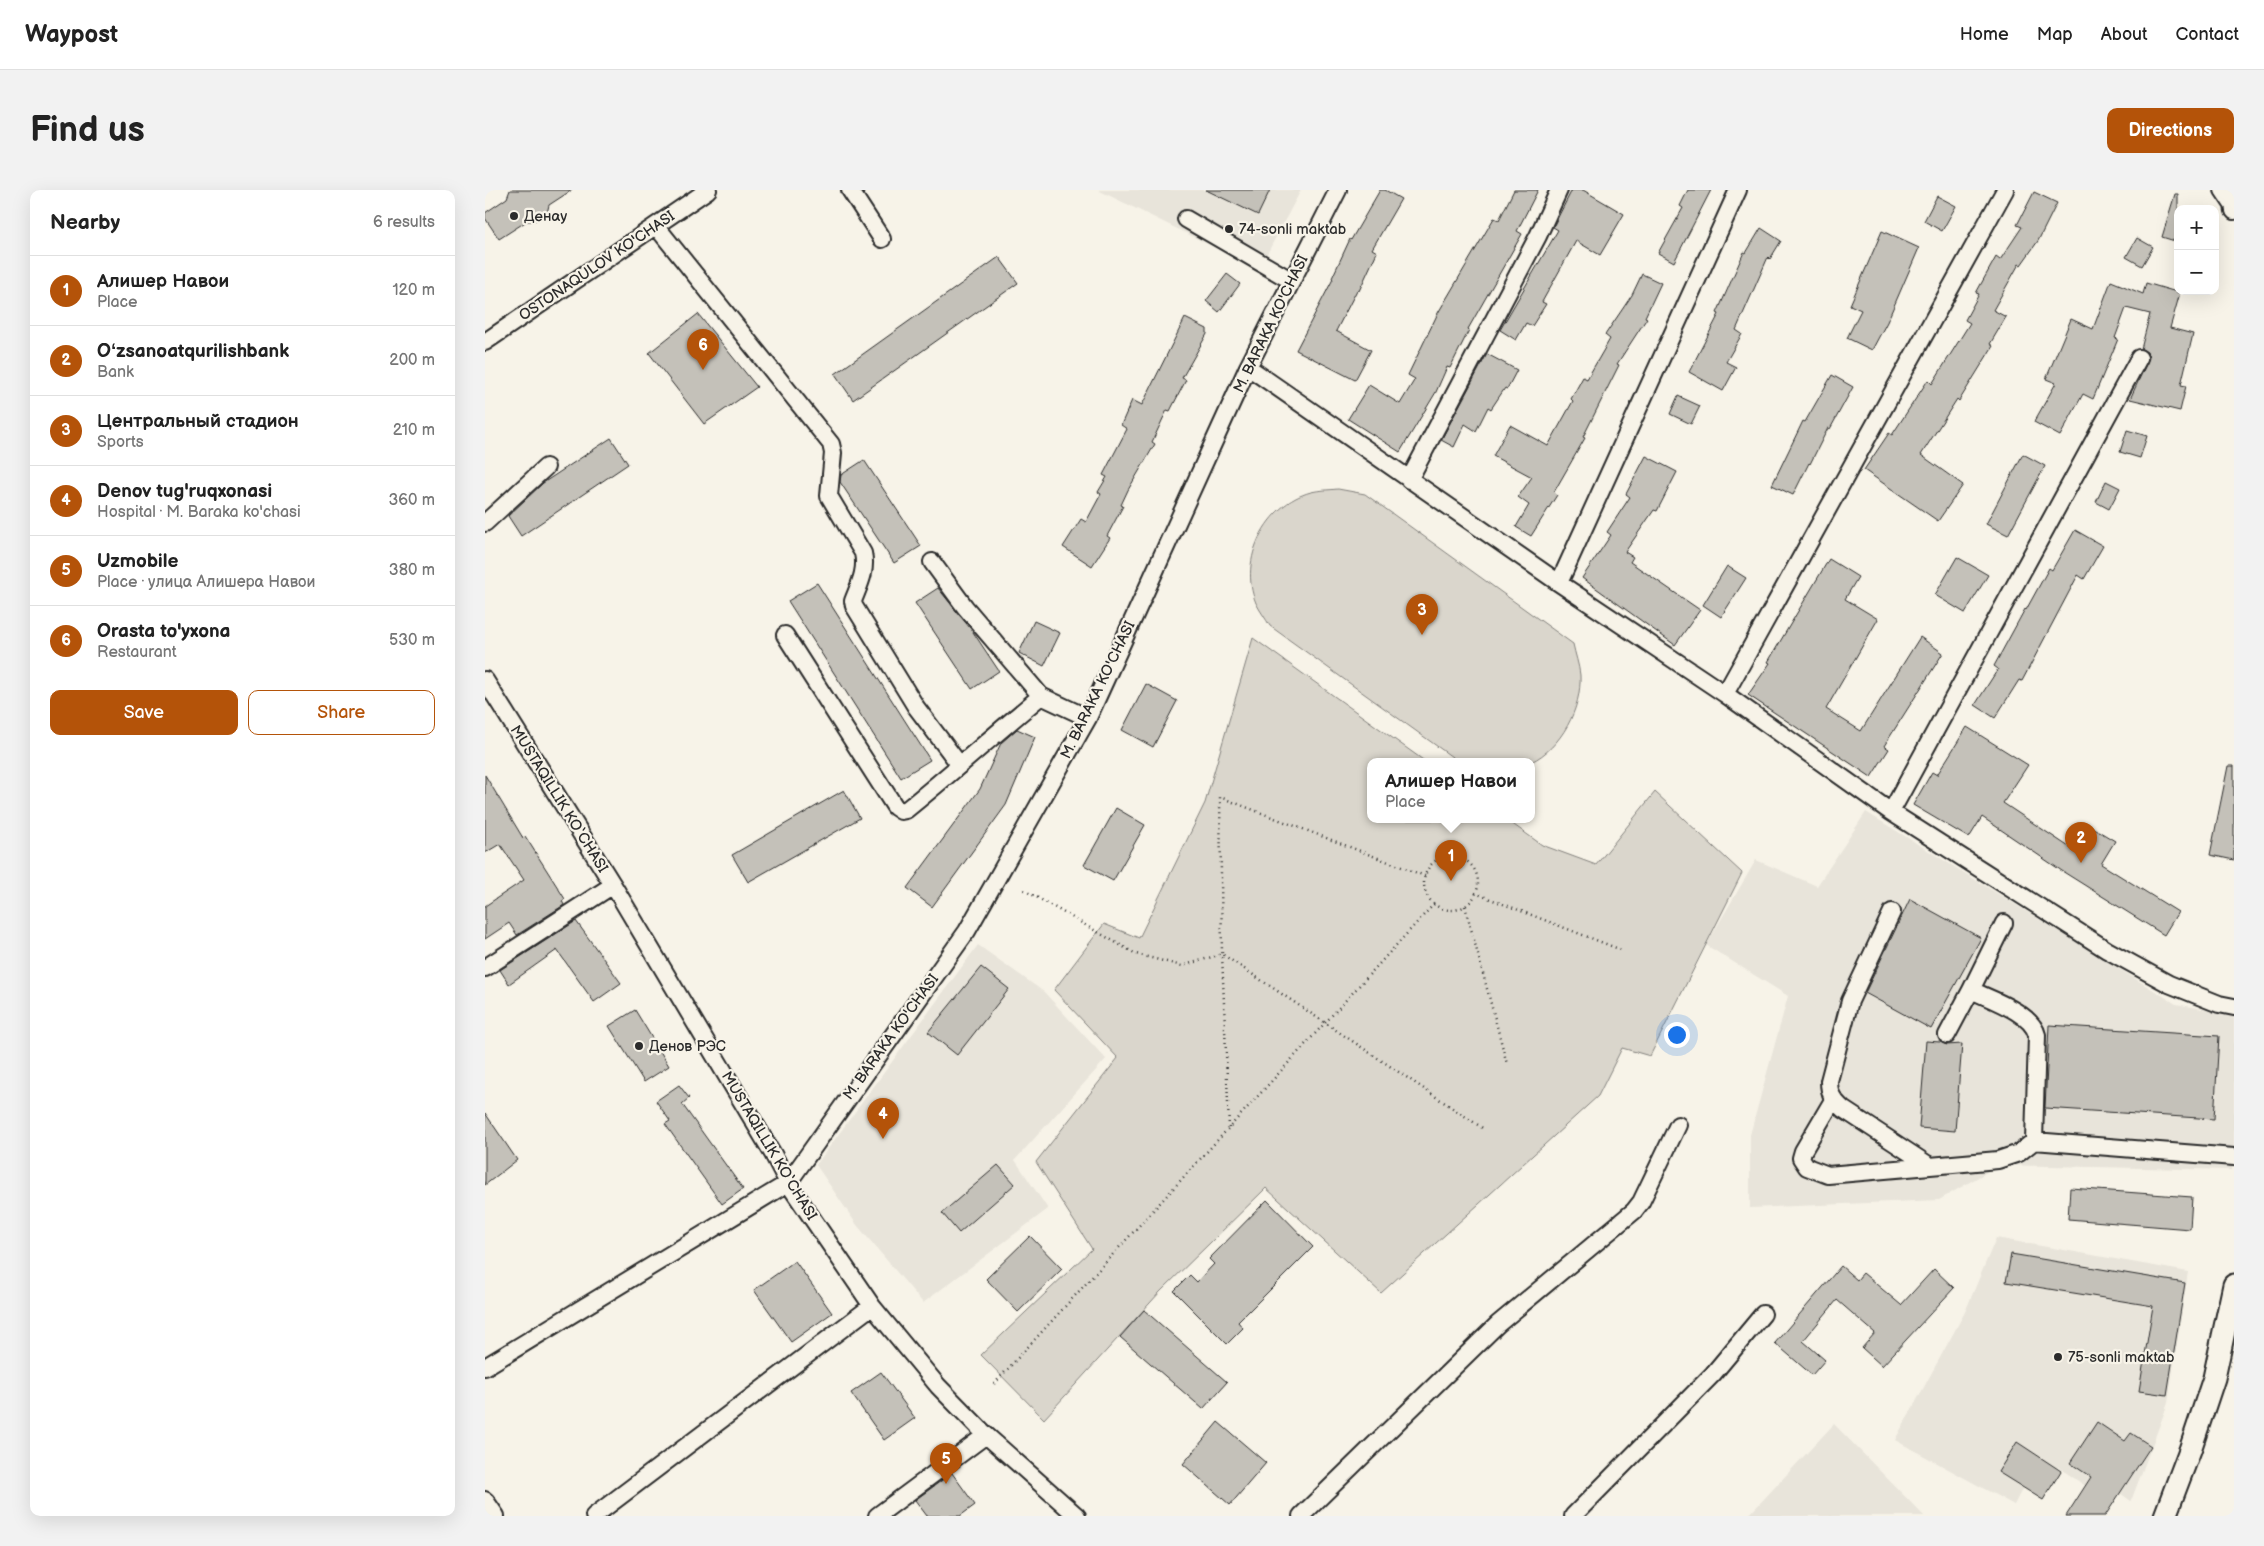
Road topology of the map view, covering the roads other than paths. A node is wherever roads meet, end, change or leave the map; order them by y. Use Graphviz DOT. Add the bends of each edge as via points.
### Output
graph roads {
  1 [pos="708,190"];
  2 [pos="850,190"];
  3 [pos="1338,190"];
  4 [pos="1559,190"];
  5 [pos="1738,190"];
  6 [pos="2005,190"];
  7 [pos="2223,190"];
  8 [pos="2234,207"];
  9 [pos="1187,218"];
  10 [pos="656,226"];
  11 [pos="882,238"];
  12 [pos="1292,281"];
  13 [pos="485,342"];
  14 [pos="2139,358"];
  15 [pos="1248,367"];
  16 [pos="546,467"];
  17 [pos="1409,480"];
  18 [pos="485,522"];
  19 [pos="932,562"];
  20 [pos="1559,583"];
  21 [pos="785,635"];
  22 [pos="485,680"];
  23 [pos="1725,694"];
  24 [pos="1041,696"];
  25 [pos="1088,718"];
  26 [pos="959,764"];
  27 [pos="1891,812"];
  28 [pos="613,886"];
  29 [pos="1892,912"];
  30 [pos="2004,923"];
  31 [pos="485,968"];
  32 [pos="1971,990"];
  33 [pos="2234,1007"];
  34 [pos="1947,1035"];
  35 [pos="1833,1100"];
  36 [pos="1678,1125"];
  37 [pos="2034,1141"];
  38 [pos="2234,1157"];
  39 [pos="1930,1166"];
  40 [pos="788,1184"];
  41 [pos="2234,1285"];
  42 [pos="872,1306"];
  43 [pos="1763,1314"];
  44 [pos="485,1367"];
  45 [pos="986,1435"];
  46 [pos="485,1500"];
  47 [pos="497,1516"];
  48 [pos="594,1516"];
  49 [pos="877,1516"];
  50 [pos="1077,1516"];
  51 [pos="1301,1516"];
  52 [pos="1573,1516"];
  53 [pos="2165,1516"];
  1 -- 10 [label="street, OSTONAQULOV KO'CHASI"];
  2 -- 11 [label="street"];
  3 -- 12 [label="street, M. BARAKA KO'CHASI"];
  4 -- 17 [label="street"];
  5 -- 20 [label="street"];
  6 -- 23 [label="street"];
  7 -- 8 [label="street"];
  9 -- 12 [label="street"];
  10 -- 13 [label="street, OSTONAQULOV KO'CHASI"];
  10 -- 26 [label="street" via="831,444 829,496 863,553 865,563 853,606 916,707"];
  12 -- 15 [label="street, M. BARAKA KO'CHASI"];
  14 -- 27 [label="street"];
  15 -- 17 [label="street"];
  15 -- 25 [label="street, M. BARAKA KO'CHASI"];
  16 -- 18 [label="street"];
  17 -- 20 [label="street"];
  19 -- 24 [label="street" via="965,607"];
  20 -- 23 [label="street"];
  21 -- 26 [label="street" via="898,810 906,810"];
  22 -- 28 [label="street, MUSTAQILLIK KO‘CHASI"];
  23 -- 27 [label="street"];
  24 -- 25 [label="street"];
  24 -- 26 [label="street"];
  25 -- 40 [label="street, M. BARAKA KO'CHASI" via="967,931"];
  27 -- 33 [label="street" via="2107,950 2169,984"];
  28 -- 31 [label="street"];
  28 -- 40 [label="street, MUSTAQILLIK KO‘CHASI"];
  29 -- 35 [label="street" via="1850,1001 1829,1081"];
  30 -- 32 [label="street"];
  32 -- 34 [label="street"];
  32 -- 37 [label="street" via="2025,1017 2035,1027"];
  35 -- 39 [label="street"];
  35 -- 39 [label="street" via="1803,1150 1801,1158 1807,1167 1827,1175"];
  36 -- 51 [label="street" via="1634,1211 1498,1324"];
  37 -- 38 [label="street"];
  37 -- 39 [label="street" via="2008,1158"];
  40 -- 42 [label="street, MUSTAQILLIK KO‘CHASI"];
  40 -- 44 [label="street"];
  41 -- 53 [label="main road" via="2214,1378"];
  42 -- 45 [label="street, MUSTAQILLIK KO‘CHASI" via="938,1386"];
  42 -- 48 [label="street"];
  43 -- 52 [label="street" via="1713,1374"];
  45 -- 49 [label="street"];
  45 -- 50 [label="street, MUSTAQILLIK KO‘CHASI"];
  46 -- 47 [label="street"];
}
